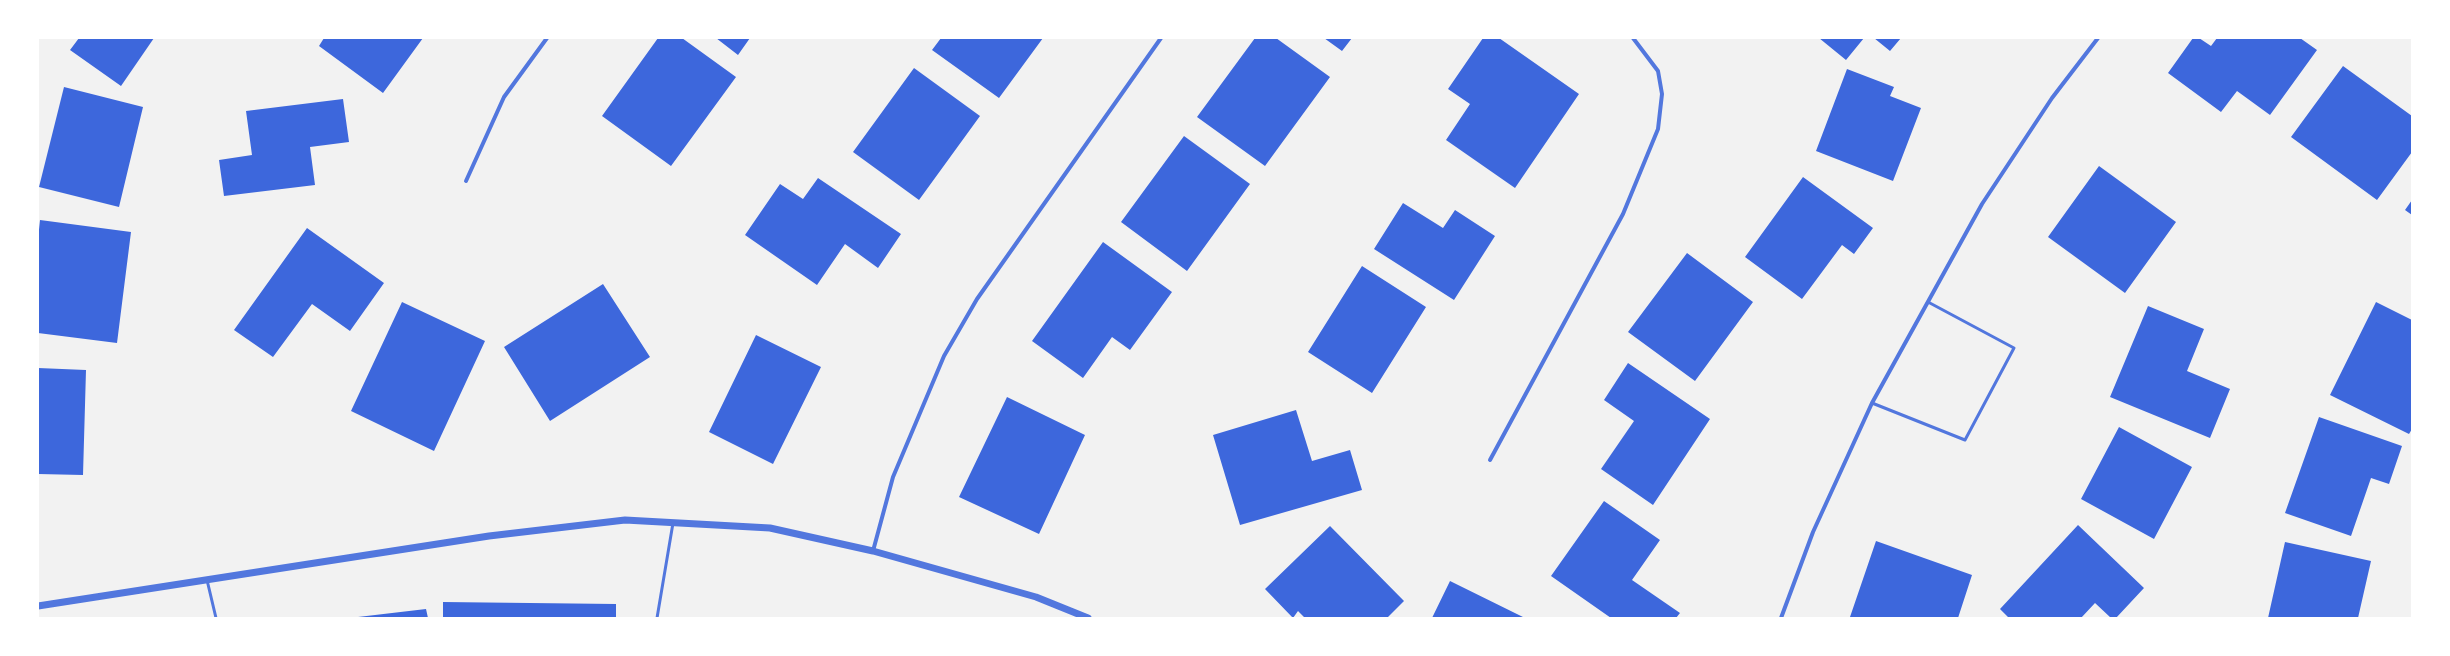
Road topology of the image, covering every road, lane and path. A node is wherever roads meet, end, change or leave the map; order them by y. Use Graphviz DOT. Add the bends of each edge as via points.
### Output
graph roads {
  1 [pos="547,38"];
  2 [pos="1161,38"];
  3 [pos="1632,38"];
  4 [pos="2098,38"];
  5 [pos="466,181"];
  6 [pos="1928,302"];
  7 [pos="1872,402"];
  8 [pos="1490,460"];
  9 [pos="673,523"];
  10 [pos="873,551"];
  11 [pos="207,580"];
  12 [pos="38,606"];
  13 [pos="216,618"];
  14 [pos="657,618"];
  15 [pos="1088,618"];
  16 [pos="1781,618"];
  1 -- 5 [label="street" via="504,97"];
  2 -- 10 [label="street" via="977,299 944,356 893,478"];
  3 -- 8 [label="street" via="1658,71 1662,94 1658,129 1623,214"];
  4 -- 6 [label="street" via="2052,98 1982,204"];
  6 -- 7 [label="street"];
  6 -- 7 [label="lane" via="2014,348 1965,440"];
  7 -- 16 [label="street" via="1813,532"];
  9 -- 10 [label="street" via="770,528"];
  9 -- 11 [label="street" via="625,520 489,536"];
  9 -- 14 [label="lane"];
  10 -- 15 [label="street" via="1036,597"];
  11 -- 12 [label="street"];
  11 -- 13 [label="lane"];
}
